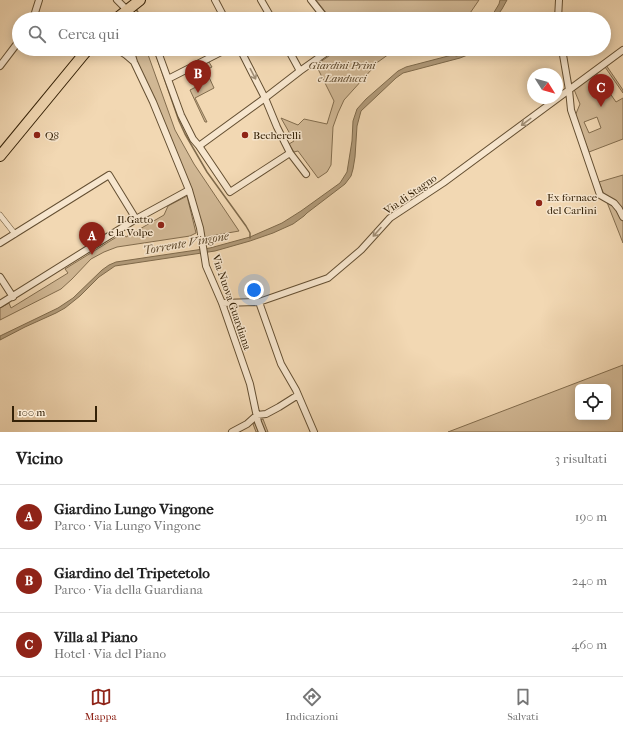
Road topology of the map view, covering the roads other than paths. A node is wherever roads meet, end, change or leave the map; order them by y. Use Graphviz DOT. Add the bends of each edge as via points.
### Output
graph roads {
  1 [pos="40,0"];
  2 [pos="117,0"];
  3 [pos="140,0"];
  4 [pos="215,0"];
  5 [pos="262,0"];
  6 [pos="311,0"];
  7 [pos="559,0"];
  8 [pos="36,12"];
  9 [pos="126,12"];
  10 [pos="129,12"];
  11 [pos="221,12"];
  12 [pos="268,12"];
  13 [pos="320,12"];
  14 [pos="558,12"];
  15 [pos="12,50"];
  16 [pos="623,50"];
  17 [pos="82,56"];
  18 [pos="84,56"];
  19 [pos="127,56"];
  20 [pos="132,56"];
  21 [pos="160,56"];
  22 [pos="213,56"];
  23 [pos="244,56"];
  24 [pos="292,56"];
  25 [pos="322,56"];
  26 [pos="563,56"];
  27 [pos="80,59"];
  28 [pos="134,62"];
  29 [pos="0,66"];
  30 [pos="300,71"];
  31 [pos="168,79"];
  32 [pos="569,90"];
  33 [pos="265,98"];
  34 [pos="199,146"];
  35 [pos="290,153"];
  36 [pos="0,156"];
  37 [pos="306,174"];
  38 [pos="189,190"];
  39 [pos="0,215"];
  40 [pos="623,218"];
  41 [pos="136,220"];
  42 [pos="15,234"];
  43 [pos="0,244"];
  44 [pos="0,277"];
  45 [pos="13,297"];
  46 [pos="259,302"];
  47 [pos="0,304"];
  48 [pos="222,304"];
  49 [pos="298,395"];
  50 [pos="257,415"];
  51 [pos="232,432"];
  52 [pos="262,432"];
  53 [pos="314,432"];
  1 -- 8 [label="street"];
  2 -- 9 [label="street"];
  3 -- 10 [label="main road"];
  4 -- 11 [label="street"];
  5 -- 12 [label="street"];
  6 -- 13 [label="street"];
  7 -- 14 [label="street"];
  15 -- 29 [label="street"];
  16 -- 32 [label="street, Via di Stagno"];
  17 -- 27 [label="main road"];
  18 -- 27 [label="street"];
  19 -- 28 [label="street, Via Nuova Guardiana"];
  20 -- 28 [label="street, Via Nuova Guardiana"];
  21 -- 31 [label="street"];
  22 -- 31 [label="street"];
  23 -- 33 [label="street, one-way"];
  24 -- 30 [label="street"];
  25 -- 30 [label="street"];
  26 -- 32 [label="street"];
  27 -- 36 [label="main road"];
  28 -- 38 [label="street, Via Nuova Guardiana"];
  30 -- 33 [label="street"];
  31 -- 34 [label="street" via="181,116"];
  32 -- 40 [label="street" via="571,110 600,195 614,203"];
  32 -- 46 [label="street, Via di Stagno, one-way" via="443,184 390,218 361,250 328,278"];
  33 -- 34 [label="street"];
  33 -- 35 [label="street"];
  34 -- 35 [label="street" via="230,192"];
  35 -- 37 [label="street"];
  38 -- 41 [label="street"];
  38 -- 48 [label="street, Via Nuova Guardiana" via="200,228 206,266"];
  39 -- 42 [label="street"];
  41 -- 42 [label="street" via="109,175"];
  41 -- 45 [label="street"];
  42 -- 43 [label="street"];
  44 -- 45 [label="street"];
  45 -- 47 [label="street"];
  46 -- 48 [label="street, Via di Stagno"];
  46 -- 49 [label="street" via="281,364"];
  48 -- 50 [label="street, Via Nuova Guardiana" via="250,384"];
  49 -- 50 [label="street" via="266,414"];
  49 -- 53 [label="street"];
  50 -- 51 [label="street" via="248,424"];
  50 -- 52 [label="street, Via Nuova Guardiana"];
}
